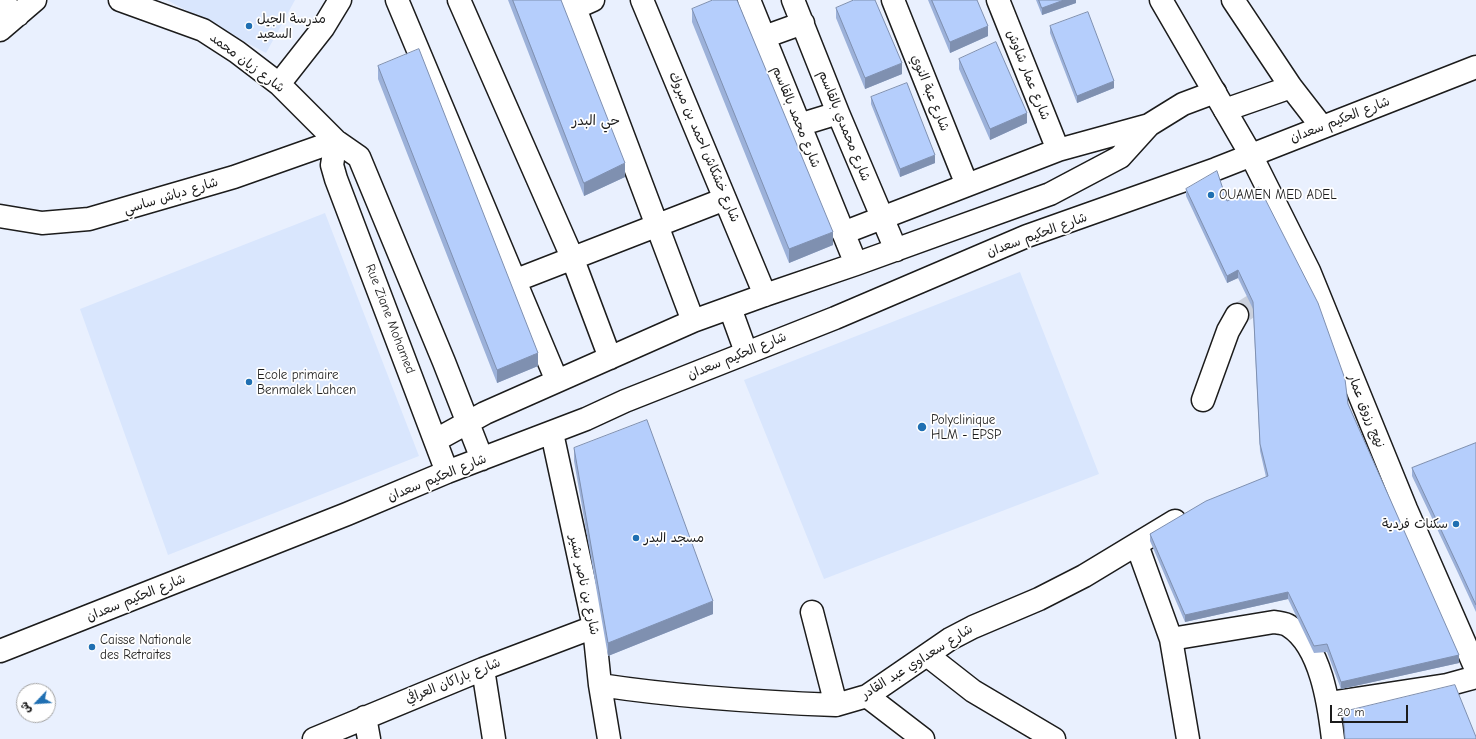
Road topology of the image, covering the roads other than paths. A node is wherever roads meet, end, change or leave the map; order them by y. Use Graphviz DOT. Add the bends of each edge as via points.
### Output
graph roads {
  1 [pos="35,0"];
  2 [pos="120,0"];
  3 [pos="340,0"];
  4 [pos="397,0"];
  5 [pos="459,0"];
  6 [pos="642,0"];
  7 [pos="749,0"];
  8 [pos="793,0"];
  9 [pos="893,0"];
  10 [pos="998,0"];
  11 [pos="1161,0"];
  12 [pos="1233,0"];
  13 [pos="0,2"];
  14 [pos="580,3"];
  15 [pos="18,15"];
  16 [pos="802,23"];
  17 [pos="0,30"];
  18 [pos="764,38"];
  19 [pos="1476,67"];
  20 [pos="279,84"];
  21 [pos="1291,87"];
  22 [pos="1220,101"];
  23 [pos="838,113"];
  24 [pos="800,125"];
  25 [pos="1149,125"];
  26 [pos="1322,127"];
  27 [pos="336,141"];
  28 [pos="1058,150"];
  29 [pos="1251,155"];
  30 [pos="967,185"];
  31 [pos="1050,194"];
  32 [pos="725,199"];
  33 [pos="0,216"];
  34 [pos="881,219"];
  35 [pos="658,224"];
  36 [pos="1064,224"];
  37 [pos="843,234"];
  38 [pos="896,250"];
  39 [pos="572,257"];
  40 [pos="856,264"];
  41 [pos="514,281"];
  42 [pos="765,295"];
  43 [pos="730,308"];
  44 [pos="1237,315"];
  45 [pos="693,321"];
  46 [pos="746,352"];
  47 [pos="610,358"];
  48 [pos="557,381"];
  49 [pos="1203,400"];
  50 [pos="469,422"];
  51 [pos="552,433"];
  52 [pos="436,440"];
  53 [pos="482,459"];
  54 [pos="447,472"];
  55 [pos="1192,511"];
  56 [pos="1137,545"];
  57 [pos="812,612"];
  58 [pos="594,627"];
  59 [pos="1171,639"];
  60 [pos="0,651"];
  61 [pos="927,655"];
  62 [pos="483,669"];
  63 [pos="1476,669"];
  64 [pos="1476,677"];
  65 [pos="600,685"];
  66 [pos="867,696"];
  67 [pos="1329,703"];
  68 [pos="836,705"];
  69 [pos="365,716"];
  70 [pos="314,739"];
  71 [pos="369,739"];
  72 [pos="494,739"];
  73 [pos="609,739"];
  74 [pos="923,739"];
  75 [pos="1054,739"];
  76 [pos="1188,739"];
  77 [pos="1333,739"];
  1 -- 15 [label="street"];
  2 -- 20 [label="street, شارع زيان محمد" via="203,30"];
  3 -- 20 [label="street" via="323,28"];
  4 -- 41 [label="street"];
  5 -- 39 [label="street"];
  6 -- 32 [label="street, شارع خشكاش احمد بن مبروك"];
  7 -- 18 [label="street, شارع محمد بالقاسم"];
  8 -- 16 [label="street, شارع محمدي بالقاسم"];
  9 -- 30 [label="street, شارع عبة النوي"];
  10 -- 28 [label="street, شارع عمار شاوش"];
  11 -- 22 [label="street, نهج رزوق عمار"];
  12 -- 21 [label="street"];
  13 -- 15 [label="street"];
  14 -- 35 [label="street"];
  15 -- 17 [label="street"];
  16 -- 18 [label="street"];
  16 -- 23 [label="street, شارع محمدي بالقاسم"];
  18 -- 24 [label="street, شارع محمد بالقاسم"];
  19 -- 26 [label="street, شارع الحكيم سعدان"];
  20 -- 27 [label="street, شارع زيان محمد"];
  21 -- 22 [label="street"];
  21 -- 26 [label="street"];
  22 -- 25 [label="street" via="1183,104"];
  22 -- 29 [label="street, نهج رزوق عمار"];
  23 -- 24 [label="street"];
  23 -- 34 [label="street, شارع محمدي بالقاسم"];
  24 -- 37 [label="street, شارع محمد بالقاسم"];
  25 -- 28 [label="street"];
  25 -- 31 [label="street" via="1120,157"];
  26 -- 29 [label="street, شارع الحكيم سعدان"];
  27 -- 33 [label="street, شارع دباش ساسي" via="234,177 89,219 42,223"];
  27 -- 50 [label="street, شارع زيان محمد" via="359,157"];
  27 -- 52 [label="street, Rue Ziane Mohamed" via="332,165"];
  28 -- 30 [label="street"];
  29 -- 36 [label="street, شارع الحكيم سعدان"];
  29 -- 63 [label="street, نهج رزوق عمار" via="1309,271 1406,509"];
  30 -- 34 [label="street"];
  31 -- 36 [label="street"];
  31 -- 38 [label="street"];
  32 -- 35 [label="street"];
  32 -- 42 [label="street, شارع خشكاش احمد بن مبروك"];
  34 -- 37 [label="street"];
  34 -- 38 [label="street, شارع محمدي بالقاسم"];
  35 -- 39 [label="street"];
  35 -- 45 [label="street"];
  36 -- 46 [label="street, شارع الحكيم سعدان" via="1027,236 835,318"];
  37 -- 40 [label="street, شارع محمد بالقاسم"];
  38 -- 40 [label="street"];
  39 -- 41 [label="street"];
  39 -- 47 [label="street"];
  40 -- 42 [label="street"];
  41 -- 48 [label="street"];
  42 -- 43 [label="street"];
  43 -- 45 [label="street"];
  43 -- 46 [label="street"];
  44 -- 49 [label="street" via="1228,331"];
  45 -- 47 [label="street"];
  46 -- 51 [label="street, شارع الحكيم سعدان"];
  47 -- 48 [label="street"];
  48 -- 50 [label="street"];
  50 -- 52 [label="street"];
  50 -- 53 [label="street, شارع زيان محمد"];
  51 -- 53 [label="street, شارع الحكيم سعدان"];
  51 -- 58 [label="street, شارع بن ناصر بشير"];
  52 -- 54 [label="street, Rue Ziane Mohamed"];
  53 -- 54 [label="street, شارع الحكيم سعدان"];
  54 -- 60 [label="street, شارع الحكيم سعدان"];
  55 -- 56 [label="street, شارع سعداوي عبد القادر"];
  56 -- 59 [label="street"];
  56 -- 61 [label="street, شارع سعداوي عبد القادر" via="1039,599 955,636"];
  57 -- 68 [label="street"];
  58 -- 62 [label="street, شارع باراكان العرافي"];
  58 -- 65 [label="street, شارع بن ناصر بشير"];
  59 -- 67 [label="street" via="1274,622 1288,625 1300,635 1318,665"];
  59 -- 76 [label="street"];
  61 -- 66 [label="street, شارع سعداوي عبد القادر"];
  61 -- 75 [label="street" via="973,691"];
  62 -- 69 [label="street, شارع باراكان العرافي"];
  62 -- 72 [label="street"];
  64 -- 67 [label="street" via="1447,685"];
  65 -- 68 [label="street, شارع سعداوي عبد القادر" via="759,702"];
  65 -- 73 [label="street, شارع بن ناصر بشير"];
  66 -- 68 [label="street, شارع سعداوي عبد القادر"];
  66 -- 74 [label="street"];
  67 -- 77 [label="street"];
  69 -- 70 [label="street, شارع باراكان العرافي"];
  69 -- 71 [label="street"];
}
